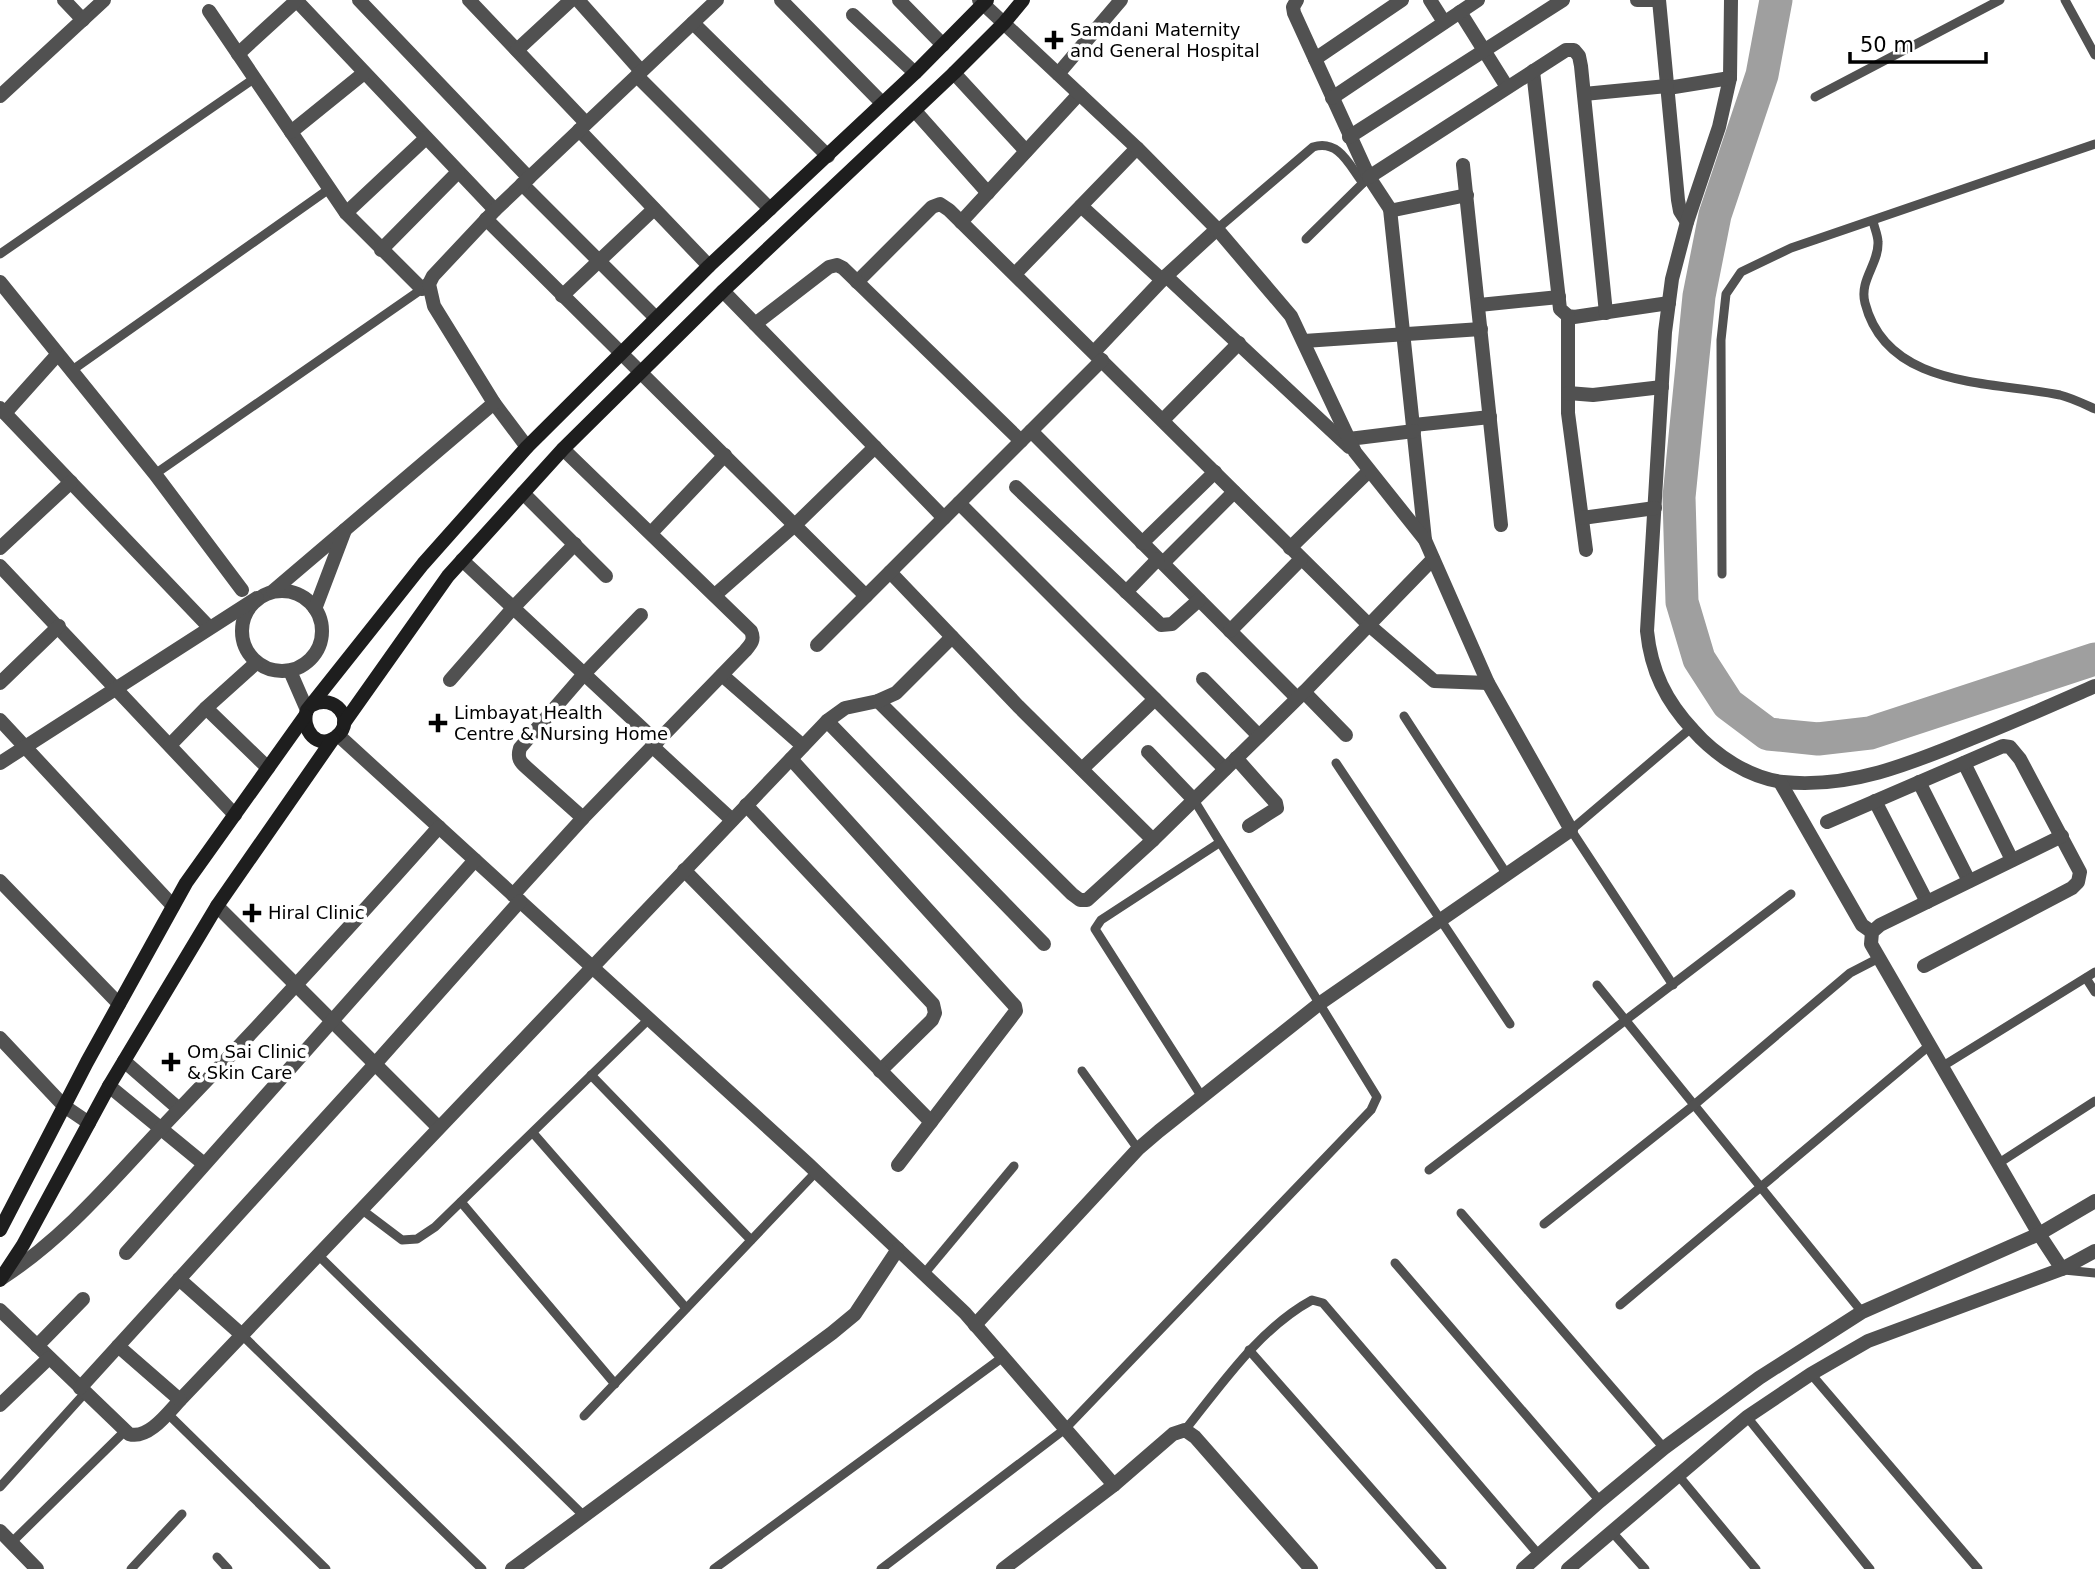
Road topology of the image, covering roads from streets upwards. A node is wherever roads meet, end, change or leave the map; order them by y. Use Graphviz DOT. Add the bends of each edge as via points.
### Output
graph roads {
  1 [pos="64,0"];
  2 [pos="104,0"];
  3 [pos="296,0"];
  4 [pos="359,0"];
  5 [pos="469,0"];
  6 [pos="571,0"];
  7 [pos="578,0"];
  8 [pos="781,0"];
  9 [pos="899,0"];
  10 [pos="1023,0"];
  11 [pos="1121,0"];
  12 [pos="1297,0"];
  13 [pos="1402,0"];
  14 [pos="1430,0"];
  15 [pos="1478,0"];
  16 [pos="1563,0"];
  17 [pos="1637,0"];
  18 [pos="1657,0"];
  19 [pos="1731,0"];
  20 [pos="983,1"];
  21 [pos="708,3"];
  22 [pos="209,11"];
  23 [pos="1460,12"];
  24 [pos="853,15"];
  25 [pos="83,20"];
  26 [pos="1444,22"];
  27 [pos="693,23"];
  28 [pos="1004,23"];
  29 [pos="943,46"];
  30 [pos="517,50"];
  31 [pos="1485,52"];
  32 [pos="239,54"];
  33 [pos="1315,59"];
  34 [pos="1533,71"];
  35 [pos="364,73"];
  36 [pos="639,73"];
  37 [pos="915,73"];
  38 [pos="954,73"];
  39 [pos="1058,74"];
  40 [pos="1730,78"];
  41 [pos="1667,87"];
  42 [pos="1507,88"];
  43 [pos="1079,94"];
  44 [pos="1584,94"];
  45 [pos="0,96"];
  46 [pos="1332,98"];
  47 [pos="882,103"];
  48 [pos="915,111"];
  49 [pos="583,127"];
  50 [pos="291,132"];
  51 [pos="1349,137"];
  52 [pos="426,138"];
  53 [pos="1137,148"];
  54 [pos="1026,151"];
  55 [pos="828,156"];
  56 [pos="1464,165"];
  57 [pos="458,172"];
  58 [pos="1366,180"];
  59 [pos="526,181"];
  60 [pos="988,193"];
  61 [pos="1466,195"];
  62 [pos="1081,206"];
  63 [pos="653,209"];
  64 [pos="770,209"];
  65 [pos="1390,209"];
  66 [pos="346,213"];
  67 [pos="490,215"];
  68 [pos="961,222"];
  69 [pos="1687,222"];
  70 [pos="1217,229"];
  71 [pos="381,250"];
  72 [pos="600,261"];
  73 [pos="709,266"];
  74 [pos="1015,274"];
  75 [pos="1164,278"];
  76 [pos="0,282"];
  77 [pos="857,282"];
  78 [pos="426,287"];
  79 [pos="723,291"];
  80 [pos="562,296"];
  81 [pos="1559,297"];
  82 [pos="1670,303"];
  83 [pos="1479,305"];
  84 [pos="1606,313"];
  85 [pos="1568,316"];
  86 [pos="656,318"];
  87 [pos="755,324"];
  88 [pos="1481,329"];
  89 [pos="1405,334"];
  90 [pos="1304,341"];
  91 [pos="1238,344"];
  92 [pos="620,354"];
  93 [pos="57,355"];
  94 [pos="1098,356"];
  95 [pos="641,372"];
  96 [pos="1661,387"];
  97 [pos="1568,393"];
  98 [pos="494,403"];
  99 [pos="2,410"];
  100 [pos="1490,417"];
  101 [pos="1163,420"];
  102 [pos="1414,428"];
  103 [pos="1026,436"];
  104 [pos="1352,446"];
  105 [pos="527,447"];
  106 [pos="875,447"];
  107 [pos="563,449"];
  108 [pos="726,455"];
  109 [pos="1368,471"];
  110 [pos="1215,472"];
  111 [pos="71,482"];
  112 [pos="1016,487"];
  113 [pos="1234,492"];
  114 [pos="523,493"];
  115 [pos="959,503"];
  116 [pos="1655,508"];
  117 [pos="944,518"];
  118 [pos="1582,518"];
  119 [pos="796,524"];
  120 [pos="1501,525"];
  121 [pos="346,528"];
  122 [pos="652,533"];
  123 [pos="1425,540"];
  124 [pos="1142,543"];
  125 [pos="575,544"];
  126 [pos="0,548"];
  127 [pos="1290,548"];
  128 [pos="1586,550"];
  129 [pos="1301,559"];
  130 [pos="1433,559"];
  131 [pos="461,560"];
  132 [pos="1160,561"];
  133 [pos="0,566"];
  134 [pos="890,572"];
  135 [pos="606,576"];
  136 [pos="242,590"];
  137 [pos="273,591"];
  138 [pos="1126,592"];
  139 [pos="715,595"];
  140 [pos="866,596"];
  141 [pos="257,598"];
  142 [pos="1199,600"];
  143 [pos="513,608"];
  144 [pos="315,609"];
  145 [pos="641,615"];
  146 [pos="59,626"];
  147 [pos="1370,626"];
  148 [pos="209,627"];
  149 [pos="1230,631"];
  150 [pos="952,637"];
  151 [pos="817,645"];
  152 [pos="256,663"];
  153 [pos="290,671"];
  154 [pos="584,674"];
  155 [pos="722,675"];
  156 [pos="1203,679"];
  157 [pos="450,680"];
  158 [pos="0,683"];
  159 [pos="1488,683"];
  160 [pos="2095,686"];
  161 [pos="117,688"];
  162 [pos="1301,695"];
  163 [pos="1155,699"];
  164 [pos="878,701"];
  165 [pos="206,708"];
  166 [pos="308,711"];
  167 [pos="0,720"];
  168 [pos="827,721"];
  169 [pos="338,732"];
  170 [pos="1346,735"];
  171 [pos="1259,736"];
  172 [pos="654,744"];
  173 [pos="170,745"];
  174 [pos="803,746"];
  175 [pos="25,747"];
  176 [pos="1148,752"];
  177 [pos="1236,758"];
  178 [pos="791,759"];
  179 [pos="0,763"];
  180 [pos="1964,763"];
  181 [pos="268,768"];
  182 [pos="1082,769"];
  183 [pos="1225,769"];
  184 [pos="1780,782"];
  185 [pos="1919,782"];
  186 [pos="1194,800"];
  187 [pos="1875,801"];
  188 [pos="746,805"];
  189 [pos="234,815"];
  190 [pos="583,818"];
  191 [pos="732,820"];
  192 [pos="1827,821"];
  193 [pos="1250,826"];
  194 [pos="439,827"];
  195 [pos="2062,836"];
  196 [pos="1153,840"];
  197 [pos="475,860"];
  198 [pos="2012,860"];
  199 [pos="684,870"];
  200 [pos="0,881"];
  201 [pos="1969,881"];
  202 [pos="517,898"];
  203 [pos="1927,902"];
  204 [pos="173,906"];
  205 [pos="217,906"];
  206 [pos="1872,932"];
  207 [pos="1044,944"];
  208 [pos="592,966"];
  209 [pos="1924,966"];
  210 [pos="297,986"];
  211 [pos="119,1004"];
  212 [pos="331,1021"];
  213 [pos="0,1038"];
  214 [pos="124,1061"];
  215 [pos="375,1064"];
  216 [pos="880,1071"];
  217 [pos="109,1086"];
  218 [pos="64,1106"];
  219 [pos="179,1110"];
  220 [pos="931,1122"];
  221 [pos="89,1123"];
  222 [pos="438,1127"];
  223 [pos="161,1129"];
  224 [pos="204,1164"];
  225 [pos="898,1165"];
  226 [pos="2095,1200"];
  227 [pos="0,1230"];
  228 [pos="2039,1234"];
  229 [pos="898,1249"];
  230 [pos="2095,1251"];
  231 [pos="125,1253"];
  232 [pos="2062,1269"];
  233 [pos="0,1279"];
  234 [pos="179,1279"];
  235 [pos="83,1299"];
  236 [pos="0,1310"];
  237 [pos="975,1325"];
  238 [pos="242,1335"];
  239 [pos="37,1346"];
  240 [pos="118,1346"];
  241 [pos="49,1358"];
  242 [pos="83,1391"];
  243 [pos="180,1400"];
  244 [pos="0,1405"];
  245 [pos="1114,1485"];
  246 [pos="4,1536"];
  247 [pos="37,1569"];
  248 [pos="512,1569"];
  249 [pos="1003,1569"];
  250 [pos="1311,1569"];
  251 [pos="1523,1569"];
  252 [pos="1569,1569"];
  1 -- 25 [label="street"];
  2 -- 25 [label="street"];
  3 -- 32 [label="street"];
  3 -- 35 [label="street"];
  4 -- 59 [label="street"];
  5 -- 30 [label="street"];
  6 -- 30 [label="street"];
  7 -- 36 [label="street"];
  8 -- 47 [label="street"];
  9 -- 29 [label="street"];
  10 -- 28 [label="main road"];
  11 -- 39 [label="street"];
  12 -- 33 [label="street" via="1294,13"];
  13 -- 33 [label="street"];
  14 -- 26 [label="street"];
  15 -- 23 [label="street"];
  16 -- 31 [label="street"];
  17 -- 18 [label="street"];
  18 -- 41 [label="street"];
  19 -- 40 [label="street"];
  20 -- 28 [label="street"];
  20 -- 29 [label="main road"];
  21 -- 27 [label="street"];
  22 -- 32 [label="street"];
  23 -- 26 [label="street"];
  23 -- 31 [label="street"];
  24 -- 37 [label="street"];
  25 -- 45 [label="street"];
  26 -- 46 [label="street"];
  27 -- 36 [label="street"];
  27 -- 55 [label="street"];
  28 -- 38 [label="main road"];
  28 -- 39 [label="street"];
  29 -- 37 [label="main road"];
  30 -- 49 [label="street"];
  31 -- 42 [label="street"];
  31 -- 51 [label="street"];
  32 -- 50 [label="street"];
  33 -- 46 [label="street"];
  34 -- 42 [label="street"];
  34 -- 44 [label="street" via="1566,50 1574,50 1579,56"];
  34 -- 81 [label="street"];
  35 -- 50 [label="street"];
  35 -- 52 [label="street"];
  36 -- 49 [label="street"];
  36 -- 64 [label="street"];
  37 -- 47 [label="main road"];
  38 -- 48 [label="main road"];
  38 -- 54 [label="street"];
  39 -- 43 [label="street"];
  40 -- 41 [label="street"];
  40 -- 69 [label="street"];
  41 -- 44 [label="street"];
  41 -- 69 [label="street" via="1678,200"];
  42 -- 58 [label="street"];
  43 -- 53 [label="street"];
  43 -- 54 [label="street"];
  44 -- 84 [label="street"];
  46 -- 51 [label="street"];
  47 -- 55 [label="main road"];
  48 -- 60 [label="street"];
  48 -- 79 [label="main road"];
  49 -- 59 [label="street"];
  49 -- 63 [label="street"];
  50 -- 66 [label="street"];
  51 -- 58 [label="street"];
  52 -- 57 [label="street"];
  52 -- 66 [label="street"];
  53 -- 62 [label="street"];
  53 -- 70 [label="street"];
  54 -- 60 [label="street"];
  55 -- 64 [label="main road"];
  56 -- 61 [label="street"];
  57 -- 67 [label="street"];
  57 -- 71 [label="street"];
  58 -- 65 [label="street"];
  59 -- 67 [label="street"];
  59 -- 72 [label="street"];
  60 -- 68 [label="street"];
  61 -- 65 [label="street"];
  61 -- 83 [label="street"];
  62 -- 74 [label="street"];
  62 -- 75 [label="street"];
  63 -- 72 [label="street"];
  63 -- 73 [label="street"];
  64 -- 73 [label="main road"];
  65 -- 89 [label="street"];
  66 -- 71 [label="street"];
  67 -- 78 [label="street"];
  67 -- 80 [label="street"];
  68 -- 74 [label="street"];
  68 -- 77 [label="street" via="940,204 932,207"];
  69 -- 82 [label="street"];
  70 -- 75 [label="street"];
  70 -- 90 [label="street" via="1278,299"];
  71 -- 78 [label="street"];
  72 -- 80 [label="street"];
  72 -- 86 [label="street"];
  73 -- 86 [label="main road"];
  74 -- 94 [label="street"];
  75 -- 91 [label="street"];
  75 -- 94 [label="street"];
  76 -- 93 [label="street"];
  77 -- 87 [label="street" via="843,268 829,267"];
  77 -- 103 [label="street"];
  78 -- 98 [label="street"];
  79 -- 87 [label="street"];
  79 -- 95 [label="main road"];
  80 -- 92 [label="street"];
  81 -- 83 [label="street"];
  81 -- 85 [label="street" via="1560,309"];
  82 -- 84 [label="street"];
  82 -- 96 [label="street"];
  83 -- 88 [label="street"];
  84 -- 85 [label="street"];
  85 -- 97 [label="street"];
  86 -- 92 [label="main road"];
  87 -- 106 [label="street"];
  88 -- 89 [label="street"];
  88 -- 100 [label="street"];
  89 -- 90 [label="street"];
  89 -- 102 [label="street"];
  90 -- 104 [label="street"];
  91 -- 101 [label="street"];
  91 -- 104 [label="street"];
  92 -- 95 [label="street"];
  92 -- 105 [label="main road"];
  93 -- 99 [label="street"];
  93 -- 136 [label="street"];
  94 -- 101 [label="street"];
  94 -- 103 [label="street"];
  95 -- 107 [label="main road"];
  95 -- 108 [label="street"];
  96 -- 97 [label="street" via="1593,395"];
  96 -- 116 [label="street"];
  97 -- 118 [label="street"];
  98 -- 105 [label="street"];
  98 -- 121 [label="street"];
  99 -- 111 [label="street"];
  100 -- 102 [label="street"];
  100 -- 120 [label="street"];
  101 -- 110 [label="street"];
  102 -- 104 [label="street"];
  102 -- 123 [label="street"];
  103 -- 115 [label="street"];
  103 -- 124 [label="street"];
  104 -- 109 [label="street"];
  105 -- 166 [label="main road" via="424,564"];
  106 -- 117 [label="street"];
  106 -- 119 [label="street"];
  107 -- 114 [label="main road"];
  107 -- 122 [label="street"];
  108 -- 119 [label="street"];
  108 -- 122 [label="street"];
  109 -- 123 [label="street"];
  109 -- 127 [label="street"];
  110 -- 113 [label="street"];
  110 -- 124 [label="street"];
  111 -- 126 [label="street"];
  111 -- 148 [label="street"];
  112 -- 138 [label="street"];
  113 -- 127 [label="street"];
  113 -- 132 [label="street"];
  114 -- 125 [label="street"];
  114 -- 131 [label="main road"];
  115 -- 117 [label="street"];
  115 -- 163 [label="street"];
  116 -- 118 [label="street"];
  116 -- 184 [label="street" via="1647,631 1660,685 1678,715 1709,748 1742,769"];
  117 -- 134 [label="street"];
  118 -- 128 [label="street"];
  119 -- 139 [label="street"];
  119 -- 140 [label="street"];
  121 -- 137 [label="street"];
  121 -- 144 [label="street"];
  122 -- 139 [label="street"];
  123 -- 130 [label="street"];
  124 -- 132 [label="street"];
  125 -- 135 [label="street"];
  125 -- 143 [label="street"];
  127 -- 129 [label="street"];
  129 -- 147 [label="street"];
  129 -- 149 [label="street"];
  130 -- 147 [label="street"];
  130 -- 159 [label="street"];
  131 -- 143 [label="street"];
  131 -- 169 [label="main road"];
  132 -- 138 [label="street"];
  132 -- 142 [label="street"];
  133 -- 146 [label="street"];
  134 -- 140 [label="street"];
  134 -- 150 [label="street"];
  137 -- 141 [label="street"];
  137 -- 144 [label="street" via="292,591"];
  138 -- 142 [label="street" via="1167,626"];
  139 -- 155 [label="street" via="754,636"];
  140 -- 151 [label="street"];
  141 -- 148 [label="street"];
  141 -- 152 [label="street" via="241,630 245,648"];
  142 -- 149 [label="street"];
  143 -- 154 [label="street"];
  143 -- 157 [label="street"];
  144 -- 153 [label="street" via="323,632 319,650"];
  145 -- 154 [label="street"];
  146 -- 158 [label="street"];
  146 -- 161 [label="street"];
  147 -- 159 [label="street" via="1434,681"];
  147 -- 162 [label="street"];
  148 -- 161 [label="street"];
  149 -- 162 [label="street"];
  150 -- 164 [label="street" via="896,693"];
  150 -- 182 [label="street"];
  152 -- 153 [label="street" via="272,671"];
  152 -- 165 [label="street"];
  153 -- 166 [label="street"];
  154 -- 172 [label="street"];
  154 -- 190 [label="street" via="518,754 520,762"];
  155 -- 172 [label="street"];
  155 -- 174 [label="street"];
  156 -- 171 [label="street"];
  159 -- 237 [label="street" via="1571,830 1319,1004 1138,1149"];
  160 -- 184 [label="street" via="1915,762 1865,777"];
  161 -- 173 [label="street"];
  161 -- 175 [label="street"];
  162 -- 170 [label="street"];
  162 -- 171 [label="street"];
  163 -- 182 [label="street"];
  163 -- 183 [label="street"];
  164 -- 168 [label="street" via="845,708"];
  164 -- 196 [label="street" via="1080,900 1091,898"];
  165 -- 173 [label="street"];
  165 -- 181 [label="street"];
  166 -- 169 [label="main road" via="304,723 309,734 321,741"];
  166 -- 169 [label="main road" via="331,702 341,710"];
  166 -- 181 [label="main road"];
  167 -- 175 [label="street"];
  168 -- 174 [label="street"];
  168 -- 207 [label="street"];
  169 -- 194 [label="street"];
  169 -- 205 [label="main road"];
  171 -- 177 [label="street"];
  172 -- 190 [label="street"];
  172 -- 191 [label="street"];
  173 -- 189 [label="street"];
  174 -- 178 [label="street"];
  175 -- 179 [label="street"];
  175 -- 204 [label="street"];
  176 -- 186 [label="street"];
  177 -- 183 [label="street"];
  177 -- 193 [label="street" via="1276,803 1273,813"];
  178 -- 188 [label="street"];
  178 -- 220 [label="street" via="1017,1010"];
  180 -- 185 [label="street"];
  180 -- 195 [label="street" via="2010,747"];
  180 -- 198 [label="street"];
  181 -- 189 [label="main road"];
  182 -- 196 [label="street"];
  183 -- 186 [label="street"];
  184 -- 206 [label="street" via="1862,925"];
  185 -- 187 [label="street"];
  185 -- 201 [label="street"];
  186 -- 196 [label="street"];
  187 -- 192 [label="street"];
  187 -- 203 [label="street"];
  188 -- 191 [label="street"];
  188 -- 216 [label="street" via="933,1003 932,1020"];
  189 -- 204 [label="main road"];
  190 -- 202 [label="street"];
  191 -- 199 [label="street"];
  194 -- 197 [label="street"];
  194 -- 210 [label="street"];
  195 -- 198 [label="street"];
  195 -- 209 [label="street" via="2080,872 2072,888"];
  197 -- 202 [label="street"];
  197 -- 212 [label="street"];
  198 -- 201 [label="street"];
  199 -- 208 [label="street"];
  199 -- 216 [label="street"];
  200 -- 211 [label="street"];
  201 -- 203 [label="street"];
  202 -- 208 [label="street"];
  202 -- 215 [label="street"];
  203 -- 206 [label="street"];
  204 -- 211 [label="main road"];
  205 -- 210 [label="street"];
  205 -- 214 [label="main road"];
  206 -- 228 [label="street" via="1871,944"];
  208 -- 222 [label="street"];
  208 -- 229 [label="street"];
  210 -- 212 [label="street"];
  210 -- 219 [label="street"];
  211 -- 218 [label="main road"];
  212 -- 215 [label="street"];
  212 -- 224 [label="street"];
  213 -- 218 [label="street"];
  214 -- 217 [label="main road"];
  214 -- 219 [label="street"];
  215 -- 222 [label="street"];
  215 -- 234 [label="street"];
  216 -- 220 [label="street"];
  217 -- 221 [label="main road"];
  217 -- 223 [label="street"];
  218 -- 221 [label="street"];
  218 -- 227 [label="main road"];
  219 -- 223 [label="street"];
  220 -- 225 [label="street"];
  221 -- 233 [label="main road"];
  222 -- 238 [label="street"];
  223 -- 224 [label="street"];
  223 -- 233 [label="street" via="76,1218 30,1260"];
  224 -- 231 [label="street"];
  226 -- 228 [label="street"];
  228 -- 232 [label="street"];
  228 -- 251 [label="street" via="1861,1312 1759,1378 1664,1448"];
  229 -- 237 [label="street"];
  229 -- 248 [label="street" via="855,1314"];
  230 -- 232 [label="street"];
  232 -- 252 [label="street" via="1898,1328 1811,1374 1747,1417"];
  234 -- 238 [label="street"];
  234 -- 240 [label="street"];
  235 -- 239 [label="street"];
  236 -- 239 [label="street"];
  237 -- 245 [label="street"];
  238 -- 243 [label="street"];
  239 -- 241 [label="street"];
  240 -- 242 [label="street"];
  240 -- 243 [label="street"];
  241 -- 242 [label="street"];
  241 -- 244 [label="street"];
  242 -- 243 [label="street" via="137,1436"];
  245 -- 249 [label="street"];
  245 -- 250 [label="street" via="1173,1434 1185,1430"];
  246 -- 247 [label="street"];
}
